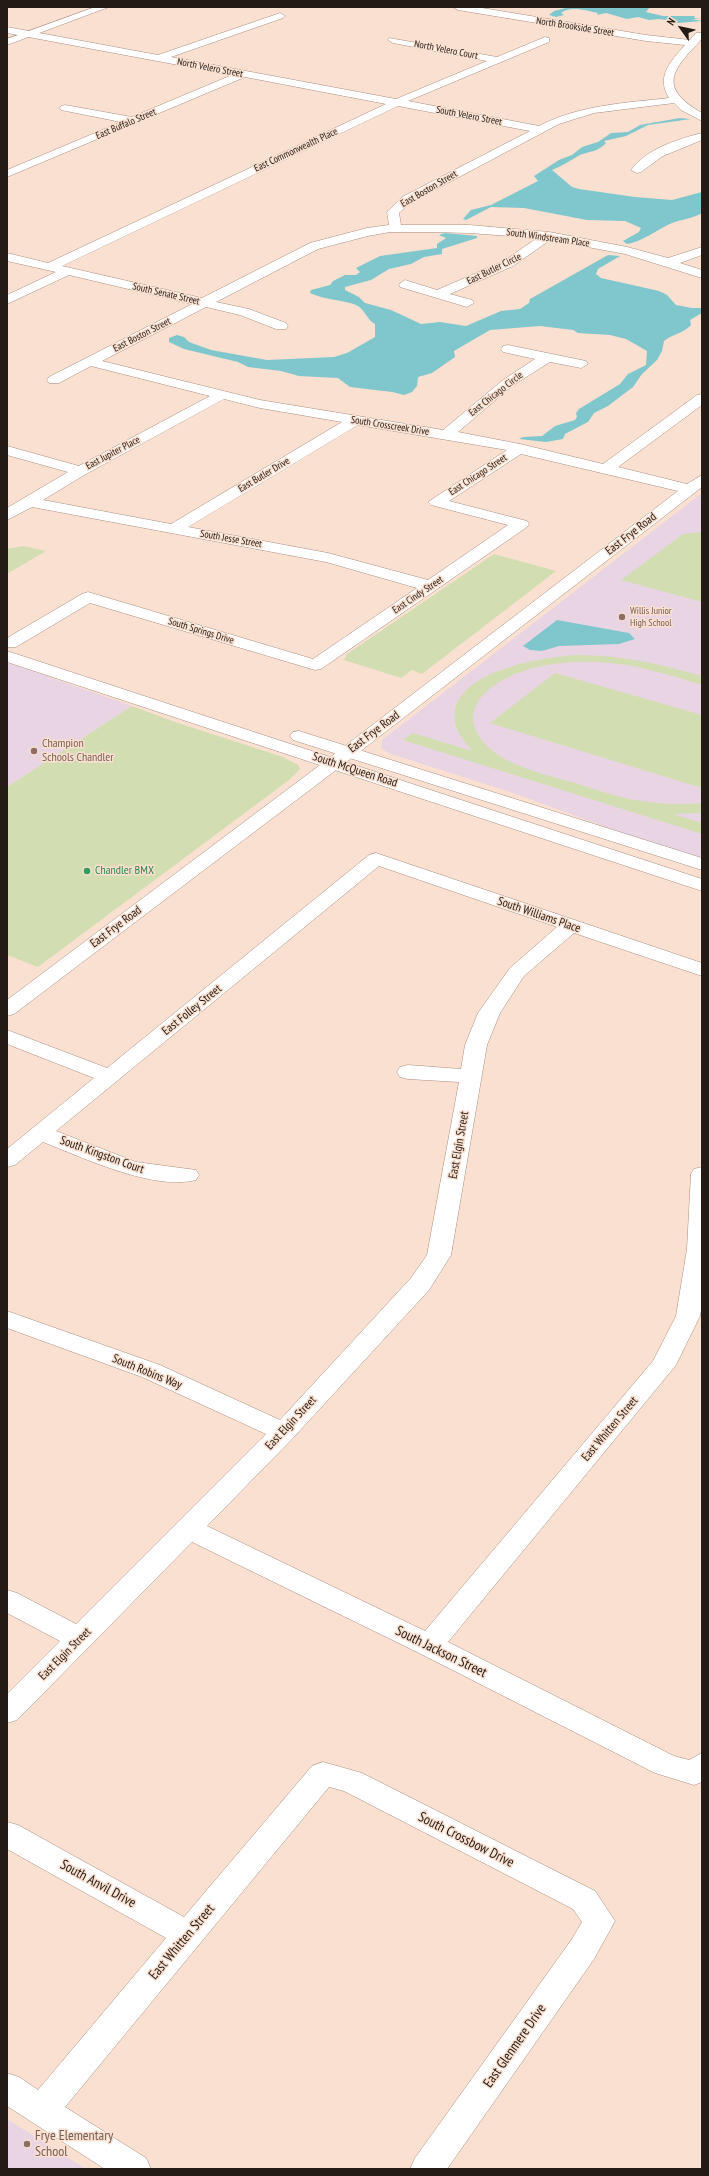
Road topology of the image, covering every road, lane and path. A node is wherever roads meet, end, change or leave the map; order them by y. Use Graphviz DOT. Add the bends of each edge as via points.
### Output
graph roads {
  1 [pos="81,7"];
  2 [pos="104,7"];
  3 [pos="458,7"];
  4 [pos="482,9"];
  5 [pos="280,16"];
  6 [pos="16,32"];
  7 [pos="702,33"];
  8 [pos="393,40"];
  9 [pos="545,40"];
  10 [pos="7,42"];
  11 [pos="692,43"];
  12 [pos="160,58"];
  13 [pos="498,60"];
  14 [pos="244,74"];
  15 [pos="676,100"];
  16 [pos="398,102"];
  17 [pos="65,108"];
  18 [pos="702,118"];
  19 [pos="133,121"];
  20 [pos="539,129"];
  21 [pos="702,136"];
  22 [pos="637,170"];
  23 [pos="9,173"];
  24 [pos="391,229"];
  25 [pos="546,237"];
  26 [pos="702,251"];
  27 [pos="7,257"];
  28 [pos="668,263"];
  29 [pos="49,267"];
  30 [pos="68,271"];
  31 [pos="702,274"];
  32 [pos="405,284"];
  33 [pos="438,294"];
  34 [pos="7,300"];
  35 [pos="467,303"];
  36 [pos="205,304"];
  37 [pos="281,326"];
  38 [pos="508,349"];
  39 [pos="548,357"];
  40 [pos="90,362"];
  41 [pos="581,364"];
  42 [pos="54,380"];
  43 [pos="222,395"];
  44 [pos="702,398"];
  45 [pos="355,420"];
  46 [pos="446,435"];
  47 [pos="520,448"];
  48 [pos="7,450"];
  49 [pos="606,469"];
  50 [pos="81,471"];
  51 [pos="696,485"];
  52 [pos="30,502"];
  53 [pos="7,515"];
  54 [pos="521,524"];
  55 [pos="174,529"];
  56 [pos="430,586"];
  57 [pos="8,646"];
  58 [pos="315,665"];
  59 [pos="348,751"];
  60 [pos="334,764"];
  61 [pos="376,858"];
  62 [pos="702,864"];
  63 [pos="702,885"];
  64 [pos="570,926"];
  65 [pos="702,970"];
  66 [pos="7,1010"];
  67 [pos="7,1036"];
  68 [pos="408,1072"];
  69 [pos="470,1076"];
  70 [pos="111,1077"];
  71 [pos="42,1132"];
  72 [pos="7,1160"];
  73 [pos="702,1174"];
  74 [pos="188,1175"];
  75 [pos="7,1319"];
  76 [pos="284,1432"];
  77 [pos="190,1529"];
  78 [pos="7,1600"];
  79 [pos="80,1639"];
  80 [pos="429,1645"];
  81 [pos="7,1712"];
  82 [pos="698,1769"];
  83 [pos="323,1774"];
  84 [pos="7,1834"];
  85 [pos="599,1921"];
  86 [pos="188,1935"];
  87 [pos="7,2088"];
  88 [pos="42,2110"];
  89 [pos="134,2169"];
  90 [pos="427,2169"];
  1 -- 6 [label="street"];
  2 -- 6 [label="street"];
  3 -- 4 [label="street, North Brookside Street"];
  4 -- 11 [label="street, North Brookside Street" via="646,38"];
  5 -- 12 [label="street"];
  6 -- 10 [label="street"];
  6 -- 12 [label="street, North Velero Street"];
  7 -- 11 [label="street"];
  8 -- 13 [label="street, North Velero Court"];
  9 -- 13 [label="street, East Commonwealth Place"];
  11 -- 15 [label="street" via="669,71 667,78 668,86"];
  12 -- 14 [label="street, North Velero Street"];
  13 -- 16 [label="street, East Commonwealth Place"];
  14 -- 16 [label="street, North Velero Street"];
  14 -- 19 [label="street, East Buffalo Street"];
  15 -- 18 [label="street"];
  15 -- 20 [label="street, East Boston Street" via="593,110"];
  16 -- 20 [label="street, South Velero Street"];
  16 -- 29 [label="street, East Commonwealth Place"];
  17 -- 19 [label="street"];
  19 -- 23 [label="street, East Buffalo Street"];
  20 -- 24 [label="street, East Boston Street" via="406,200 392,212 395,228"];
  21 -- 22 [label="street" via="670,147"];
  24 -- 25 [label="street, South Windstream Place" via="450,228"];
  24 -- 36 [label="street, East Boston Street" via="360,233 314,246"];
  25 -- 28 [label="street, South Windstream Place" via="612,248"];
  25 -- 33 [label="street, East Butler Circle" via="513,261"];
  26 -- 28 [label="street"];
  27 -- 29 [label="street, South Senate Street"];
  28 -- 31 [label="street, South Windstream Place"];
  29 -- 30 [label="street, South Senate Street"];
  30 -- 34 [label="street"];
  30 -- 36 [label="street, South Senate Street"];
  32 -- 33 [label="street, East Butler Circle"];
  33 -- 35 [label="street, East Butler Circle"];
  36 -- 37 [label="street, South Senate Street" via="250,314"];
  36 -- 40 [label="street, East Boston Street"];
  38 -- 39 [label="street, East Chicago Circle"];
  39 -- 41 [label="street, East Chicago Circle"];
  39 -- 46 [label="street, East Chicago Circle" via="488,399"];
  40 -- 42 [label="street, East Boston Street"];
  40 -- 43 [label="street, South Crosscreek Drive"];
  43 -- 45 [label="street, South Crosscreek Drive"];
  43 -- 50 [label="street, East Jupiter Place"];
  44 -- 49 [label="street"];
  45 -- 46 [label="street, South Crosscreek Drive"];
  45 -- 55 [label="street, East Butler Drive"];
  46 -- 47 [label="street, South Crosscreek Drive"];
  47 -- 49 [label="street, South Crosscreek Drive"];
  47 -- 54 [label="street, East Chicago Street" via="436,502"];
  48 -- 50 [label="street"];
  49 -- 51 [label="street, South Crosscreek Drive"];
  50 -- 52 [label="street, East Jupiter Place"];
  51 -- 59 [label="street, East Frye Road"];
  52 -- 53 [label="street, East Jupiter Place"];
  52 -- 55 [label="street, South Jesse Street"];
  54 -- 56 [label="street, East Cindy Street"];
  55 -- 56 [label="street, South Jesse Street" via="328,558"];
  56 -- 58 [label="street, East Cindy Street"];
  57 -- 58 [label="street, South Springs Drive" via="88,597"];
  57 -- 59 [label="street, South McQueen Road"];
  57 -- 60 [label="street, South McQueen Road"];
  59 -- 60 [label="street, East Frye Road"];
  59 -- 62 [label="street, South McQueen Road"];
  60 -- 63 [label="street, South McQueen Road"];
  60 -- 66 [label="street, East Frye Road"];
  61 -- 64 [label="street, South Williams Place"];
  61 -- 70 [label="street, East Folley Street"];
  64 -- 65 [label="street, South Williams Place"];
  64 -- 69 [label="street, East Elgin Street" via="517,972 489,1013 476,1045"];
  67 -- 70 [label="street"];
  68 -- 69 [label="street"];
  69 -- 76 [label="street, East Elgin Street" via="439,1255 420,1284"];
  70 -- 71 [label="street, East Folley Street"];
  71 -- 72 [label="street, East Folley Street"];
  71 -- 74 [label="street, South Kingston Court" via="131,1168"];
  73 -- 80 [label="street, East Whitten Street" via="699,1249 688,1316 663,1365"];
  75 -- 76 [label="street, South Robins Way" via="151,1371"];
  76 -- 77 [label="street, East Elgin Street"];
  77 -- 79 [label="street, East Elgin Street"];
  77 -- 80 [label="street, South Jackson Street"];
  78 -- 79 [label="street"];
  79 -- 81 [label="street, East Elgin Street"];
  80 -- 82 [label="street, South Jackson Street" via="666,1765"];
  83 -- 85 [label="street, South Crossbow Drive" via="351,1781 584,1900"];
  83 -- 86 [label="street, East Whitten Street"];
  84 -- 86 [label="street, South Anvil Drive"];
  85 -- 90 [label="street, East Glenmere Drive" via="583,1949"];
  86 -- 88 [label="street, East Whitten Street"];
  87 -- 88 [label="street"];
  88 -- 89 [label="street"];
}
